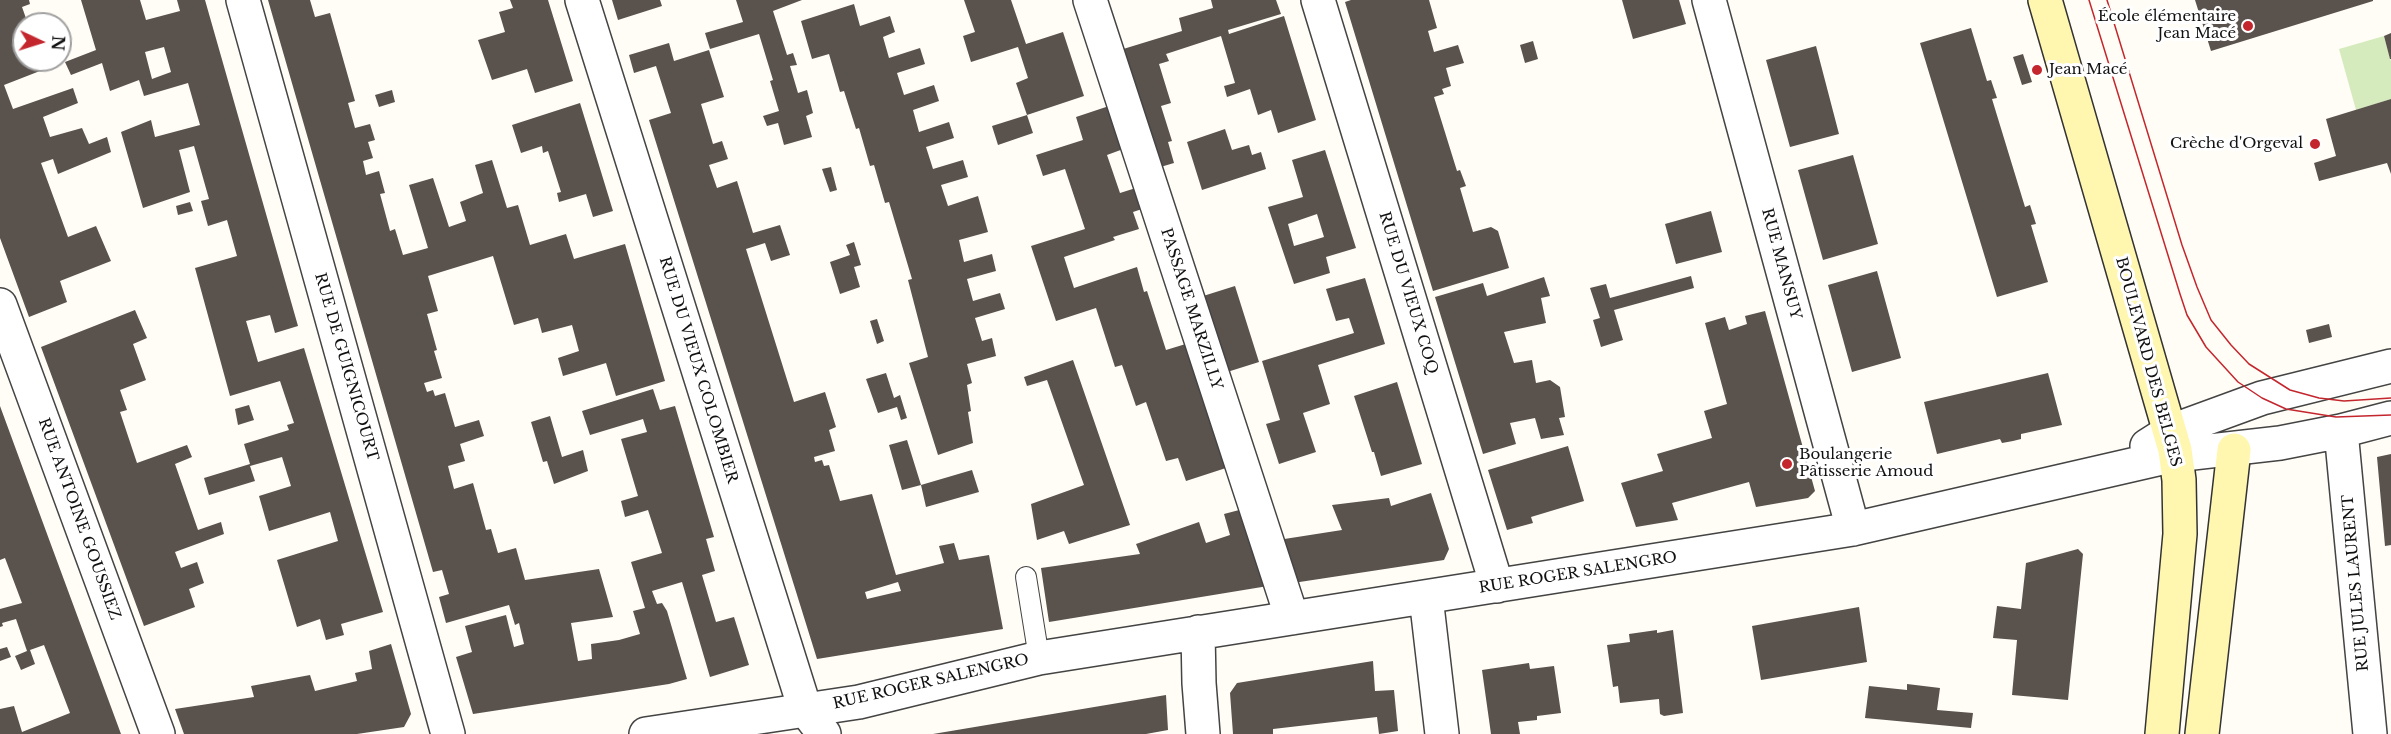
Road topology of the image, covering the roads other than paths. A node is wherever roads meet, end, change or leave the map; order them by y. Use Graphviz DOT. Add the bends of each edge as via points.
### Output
graph roads {
  1 [pos="243,0"];
  2 [pos="582,0"];
  3 [pos="1090,0"];
  4 [pos="1318,0"];
  5 [pos="1709,0"];
  6 [pos="2045,0"];
  7 [pos="0,305"];
  8 [pos="2391,366"];
  9 [pos="2391,418"];
  10 [pos="2342,431"];
  11 [pos="2172,443"];
  12 [pos="2234,450"];
  13 [pos="1853,529"];
  14 [pos="1026,577"];
  15 [pos="1497,586"];
  16 [pos="1426,597"];
  17 [pos="1292,618"];
  18 [pos="1198,632"];
  19 [pos="1039,658"];
  20 [pos="815,721"];
  21 [pos="158,734"];
  22 [pos="448,734"];
  23 [pos="646,734"];
  24 [pos="1203,734"];
  25 [pos="1442,734"];
  26 [pos="2162,734"];
  27 [pos="2202,734"];
  28 [pos="2370,734"];
  1 -- 22 [label="street, RUE DE GUIGNICOURT"];
  2 -- 20 [label="street, RUE DU VIEUX COLOMBIER"];
  3 -- 17 [label="street, PASSAGE MARZILLY"];
  4 -- 15 [label="street, RUE DU VIEUX COQ"];
  5 -- 13 [label="street, RUE MANSUY"];
  6 -- 11 [label="main road, BOULEVARD DES BELGES"];
  7 -- 21 [label="street, RUE ANTOINE GOUSSIEZ"];
  8 -- 11 [label="street, RUE ROGER SALENGRO" via="2280,392"];
  9 -- 10 [label="street"];
  10 -- 12 [label="street"];
  10 -- 28 [label="street, RUE JULES LAURENT"];
  11 -- 12 [label="street"];
  11 -- 13 [label="street, RUE ROGER SALENGRO" via="2113,468"];
  11 -- 26 [label="main road, BOULEVARD DES BELGES" via="2179,480 2180,534"];
  12 -- 27 [label="main road"];
  13 -- 15 [label="street, RUE ROGER SALENGRO"];
  14 -- 19 [label="lane, RUE ROGER SALENGRO"];
  15 -- 16 [label="street, RUE ROGER SALENGRO"];
  16 -- 17 [label="street, RUE ROGER SALENGRO"];
  16 -- 25 [label="street"];
  17 -- 18 [label="street, RUE ROGER SALENGRO"];
  18 -- 19 [label="street, RUE ROGER SALENGRO"];
  18 -- 24 [label="street"];
  19 -- 20 [label="street, RUE ROGER SALENGRO" via="859,702"];
  20 -- 23 [label="street, RUE ROGER SALENGRO"];
}
